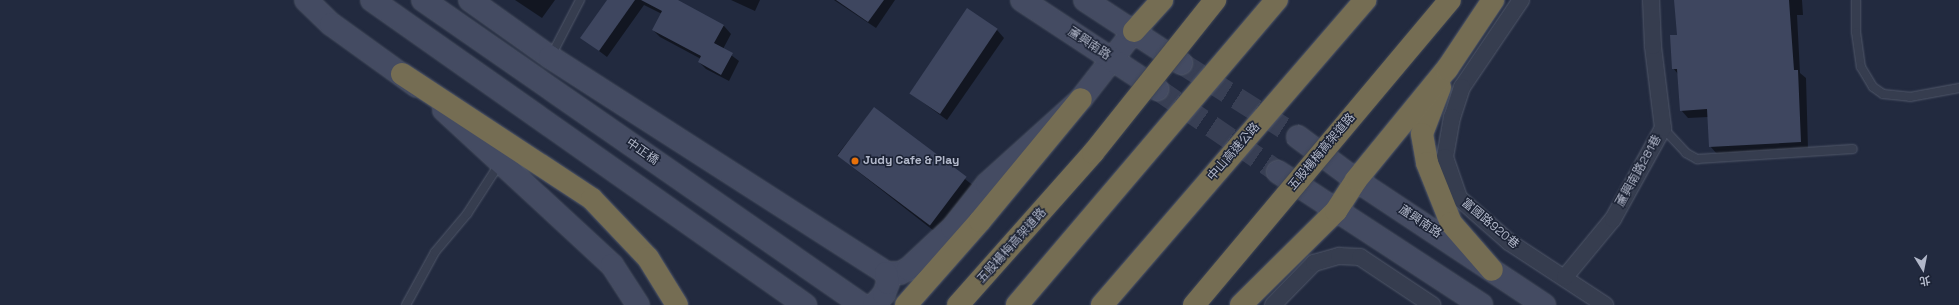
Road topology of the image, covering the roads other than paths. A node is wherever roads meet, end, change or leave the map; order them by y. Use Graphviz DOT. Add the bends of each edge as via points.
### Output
graph roads {
  1 [pos="306,0"];
  2 [pos="372,0"];
  3 [pos="423,0"];
  4 [pos="470,0"];
  5 [pos="580,0"];
  6 [pos="1022,0"];
  7 [pos="1086,0"];
  8 [pos="1162,0"];
  9 [pos="1215,0"];
  10 [pos="1277,0"];
  11 [pos="1365,0"];
  12 [pos="1450,0"];
  13 [pos="1493,0"];
  14 [pos="1521,0"];
  15 [pos="1651,0"];
  16 [pos="1856,0"];
  17 [pos="1134,31"];
  18 [pos="550,57"];
  19 [pos="1113,60"];
  20 [pos="1181,63"];
  21 [pos="1448,69"];
  22 [pos="402,74"];
  23 [pos="1959,88"];
  24 [pos="1157,89"];
  25 [pos="1080,99"];
  26 [pos="1663,128"];
  27 [pos="1298,137"];
  28 [pos="1853,148"];
  29 [pos="502,161"];
  30 [pos="1278,172"];
  31 [pos="1356,180"];
  32 [pos="1336,211"];
  33 [pos="1492,270"];
  34 [pos="886,273"];
  35 [pos="1565,277"];
  36 [pos="406,305"];
  37 [pos="638,305"];
  38 [pos="677,305"];
  39 [pos="805,305"];
  40 [pos="862,305"];
  41 [pos="874,305"];
  42 [pos="906,305"];
  43 [pos="958,305"];
  44 [pos="1017,305"];
  45 [pos="1102,305"];
  46 [pos="1194,305"];
  47 [pos="1241,305"];
  48 [pos="1273,305"];
  49 [pos="1432,305"];
  50 [pos="1481,305"];
  51 [pos="1544,305"];
  52 [pos="1605,305"];
  1 -- 22 [label="street" via="331,24"];
  2 -- 39 [label="street"];
  3 -- 40 [label="street, 中正橋"];
  4 -- 18 [label="street"];
  5 -- 18 [label="lane"];
  6 -- 19 [label="street, 蘆興南路"];
  7 -- 17 [label="street"];
  8 -- 17 [label="highway"];
  9 -- 43 [label="highway, 五股楊梅高架道路, bridge" via="1093,153"];
  10 -- 44 [label="highway"];
  11 -- 45 [label="highway, 中山高速公路"];
  12 -- 46 [label="highway, 五股楊梅高架道路, bridge"];
  13 -- 21 [label="highway"];
  14 -- 35 [label="street, 富國路920巷" via="1462,88 1452,117 1445,157 1459,198 1509,242"];
  15 -- 26 [label="street, 蘆興南路281巷" via="1653,46"];
  16 -- 23 [label="lane" via="1856,32 1861,67 1873,87 1883,94 1910,97"];
  17 -- 19 [label="street"];
  17 -- 20 [label="street"];
  18 -- 34 [label="street"];
  19 -- 24 [label="street, 蘆興南路"];
  19 -- 25 [label="street"];
  21 -- 31 [label="highway"];
  21 -- 33 [label="highway" via="1422,134 1427,162 1451,223"];
  22 -- 29 [label="street"];
  22 -- 38 [label="highway" via="592,199 648,258"];
  25 -- 34 [label="street" via="987,184 952,228 908,269 900,273"];
  25 -- 42 [label="highway" via="980,221"];
  26 -- 28 [label="lane" via="1686,153 1697,159"];
  26 -- 35 [label="street, 蘆興南路281巷" via="1613,219"];
  27 -- 31 [label="street, 蘆興南路"];
  29 -- 36 [label="lane" via="467,214 435,252"];
  29 -- 37 [label="street" via="612,265"];
  30 -- 32 [label="street"];
  31 -- 32 [label="highway"];
  31 -- 33 [label="street, 蘆興南路"];
  32 -- 47 [label="highway"];
  32 -- 50 [label="street"];
  33 -- 51 [label="street, 蘆興南路"];
  34 -- 41 [label="street" via="888,283 884,294"];
  35 -- 52 [label="street, 富國路920巷"];
  48 -- 49 [label="street" via="1314,263 1339,256 1360,257"];
}
